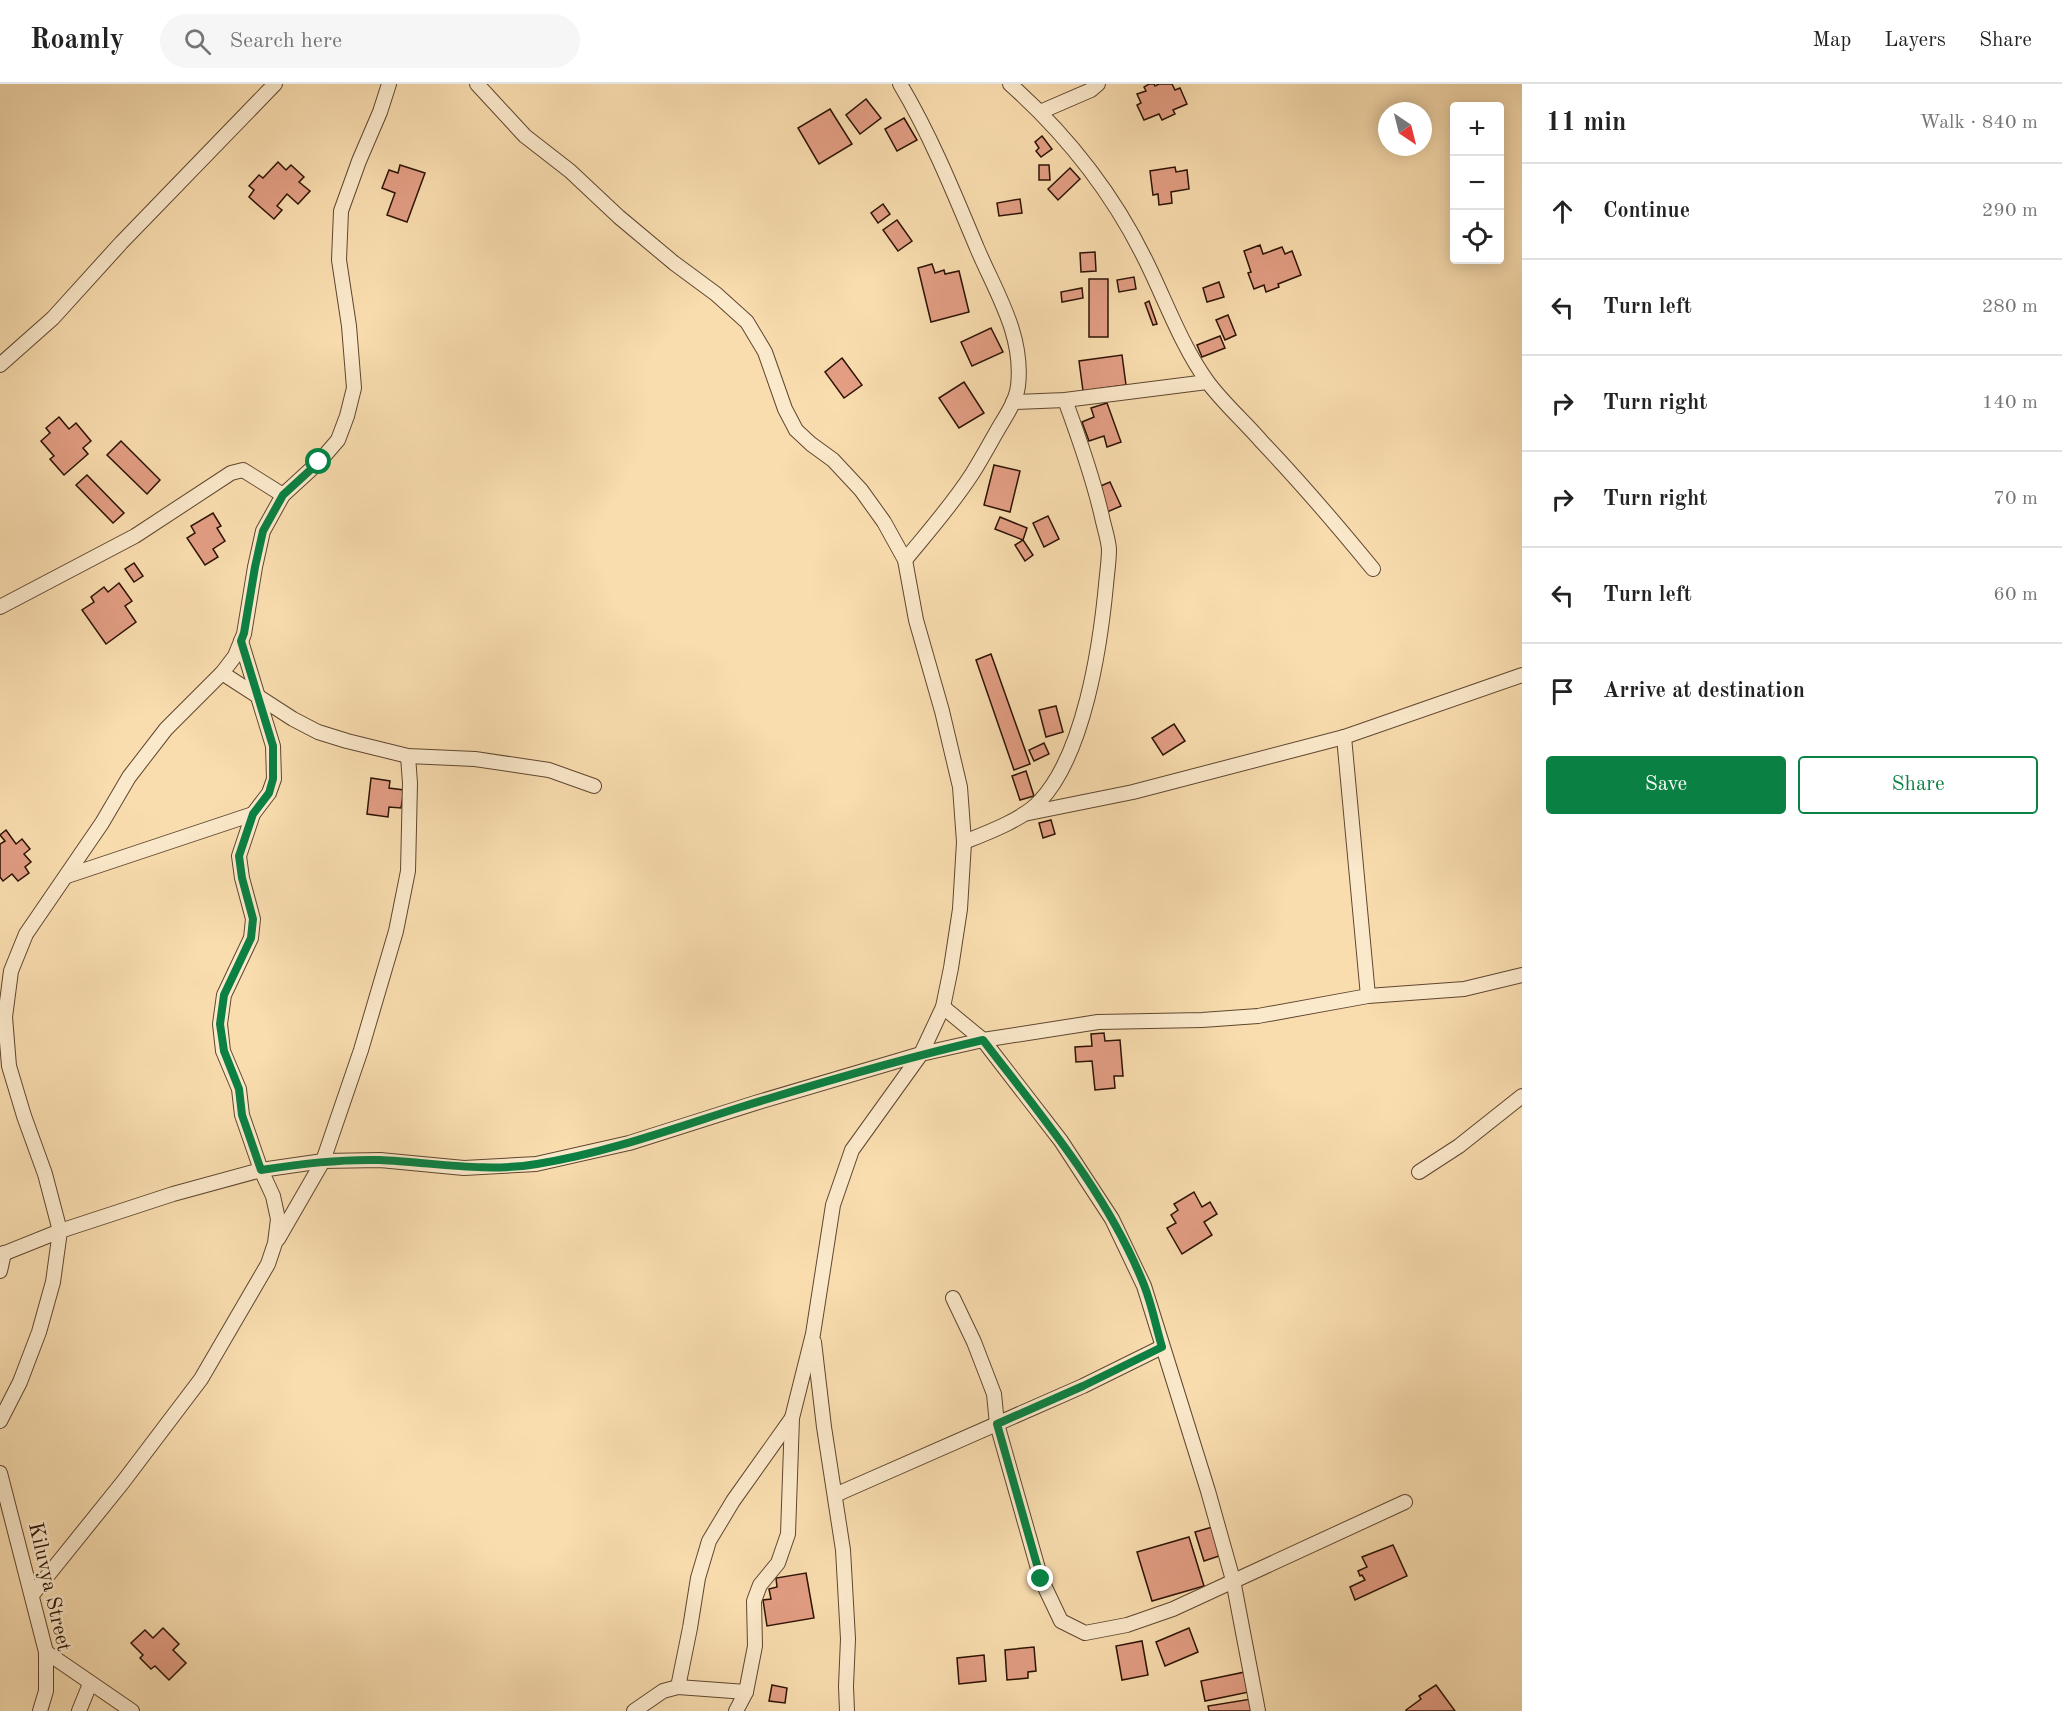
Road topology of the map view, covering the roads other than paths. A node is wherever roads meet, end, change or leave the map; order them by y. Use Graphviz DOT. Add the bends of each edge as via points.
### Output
graph roads {
  1 [pos="275,84"];
  2 [pos="389,84"];
  3 [pos="477,84"];
  4 [pos="900,84"];
  5 [pos="1010,84"];
  6 [pos="1098,84"];
  7 [pos="1040,112"];
  8 [pos="0,365"];
  9 [pos="1207,382"];
  10 [pos="1065,399"];
  11 [pos="1013,402"];
  12 [pos="283,495"];
  13 [pos="905,560"];
  14 [pos="1373,568"];
  15 [pos="0,607"];
  16 [pos="241,641"];
  17 [pos="222,673"];
  18 [pos="1522,675"];
  19 [pos="259,695"];
  20 [pos="1344,737"];
  21 [pos="408,756"];
  22 [pos="594,786"];
  23 [pos="253,814"];
  24 [pos="1024,814"];
  25 [pos="964,842"];
  26 [pos="67,876"];
  27 [pos="1522,975"];
  28 [pos="1368,996"];
  29 [pos="943,1007"];
  30 [pos="983,1040"];
  31 [pos="921,1054"];
  32 [pos="1522,1095"];
  33 [pos="322,1161"];
  34 [pos="261,1170"];
  35 [pos="1419,1172"];
  36 [pos="60,1231"];
  37 [pos="275,1243"];
  38 [pos="2,1254"];
  39 [pos="0,1271"];
  40 [pos="953,1298"];
  41 [pos="813,1334"];
  42 [pos="1162,1347"];
  43 [pos="792,1418"];
  44 [pos="0,1421"];
  45 [pos="997,1424"];
  46 [pos="0,1473"];
  47 [pos="836,1495"];
  48 [pos="1405,1502"];
  49 [pos="1233,1580"];
  50 [pos="32,1594"];
  51 [pos="45,1652"];
  52 [pos="90,1684"];
  53 [pos="678,1687"];
  54 [pos="746,1692"];
  55 [pos="40,1711"];
  56 [pos="79,1711"];
  57 [pos="132,1711"];
  58 [pos="634,1711"];
  59 [pos="736,1711"];
  60 [pos="848,1711"];
  61 [pos="1258,1711"];
  1 -- 8 [label="street" via="53,318"];
  2 -- 12 [label="street" via="341,211 339,260 350,326 354,388 347,416 338,440"];
  3 -- 13 [label="street" via="525,136 747,322 765,352 796,430 833,460 861,490"];
  4 -- 11 [label="street" via="1002,299 1016,339 1018,387"];
  5 -- 7 [label="street"];
  6 -- 7 [label="street"];
  7 -- 9 [label="street" via="1118,208"];
  9 -- 10 [label="street"];
  9 -- 14 [label="street"];
  10 -- 11 [label="street"];
  10 -- 24 [label="street" via="1100,505 1109,548 1103,611 1076,737 1060,775 1040,802"];
  11 -- 13 [label="street" via="972,475"];
  12 -- 15 [label="street" via="243,470 231,473 135,536"];
  12 -- 16 [label="street" via="263,531"];
  13 -- 25 [label="street" via="916,620 960,787"];
  16 -- 17 [label="street"];
  16 -- 19 [label="street"];
  17 -- 19 [label="street"];
  17 -- 26 [label="street" via="166,729 129,777"];
  18 -- 20 [label="street"];
  19 -- 21 [label="street" via="318,732"];
  19 -- 23 [label="street" via="273,746 273,779 269,793"];
  20 -- 24 [label="street" via="1133,792"];
  20 -- 28 [label="street"];
  21 -- 22 [label="street" via="475,759 549,770"];
  21 -- 33 [label="street" via="408,871 398,921 367,1030"];
  23 -- 26 [label="street"];
  23 -- 34 [label="street" via="239,856 253,919 251,938 224,995 220,1024 224,1051 239,1089 242,1115"];
  24 -- 25 [label="street"];
  25 -- 29 [label="street" via="960,909"];
  26 -- 36 [label="street" via="26,934 11,971 5,1017 9,1066"];
  27 -- 28 [label="street" via="1464,989"];
  28 -- 30 [label="street" via="1258,1016 1098,1022"];
  29 -- 30 [label="street"];
  29 -- 31 [label="street"];
  30 -- 31 [label="street"];
  30 -- 42 [label="street" via="1061,1141 1112,1219 1144,1286"];
  31 -- 33 [label="street" via="629,1143 536,1164 464,1168 380,1160"];
  31 -- 41 [label="street" via="852,1150 833,1205"];
  32 -- 35 [label="street" via="1459,1146"];
  33 -- 34 [label="street"];
  33 -- 37 [label="street"];
  34 -- 36 [label="street"];
  34 -- 37 [label="street" via="278,1219"];
  36 -- 38 [label="street"];
  36 -- 44 [label="street" via="53,1282 39,1332"];
  37 -- 50 [label="street" via="268,1264 201,1379"];
  38 -- 39 [label="street"];
  40 -- 45 [label="street" via="994,1394"];
  41 -- 43 [label="street"];
  41 -- 47 [label="street"];
  42 -- 45 [label="street"];
  42 -- 49 [label="street"];
  43 -- 53 [label="street" via="709,1541 698,1578"];
  43 -- 54 [label="street" via="788,1534 778,1563 754,1600 754,1646"];
  45 -- 47 [label="street"];
  45 -- 49 [label="street" via="1041,1579 1061,1621 1085,1633 1127,1625 1173,1609"];
  46 -- 50 [label="street, Kiluvya Street"];
  47 -- 60 [label="street" via="846,1587"];
  48 -- 49 [label="street"];
  49 -- 61 [label="street"];
  50 -- 51 [label="street, Kiluvya Street"];
  51 -- 52 [label="street"];
  51 -- 55 [label="street, Kiluvya Street" via="46,1690"];
  52 -- 56 [label="street"];
  52 -- 57 [label="street"];
  53 -- 54 [label="street"];
  53 -- 58 [label="street" via="663,1691"];
  54 -- 59 [label="street"];
}
